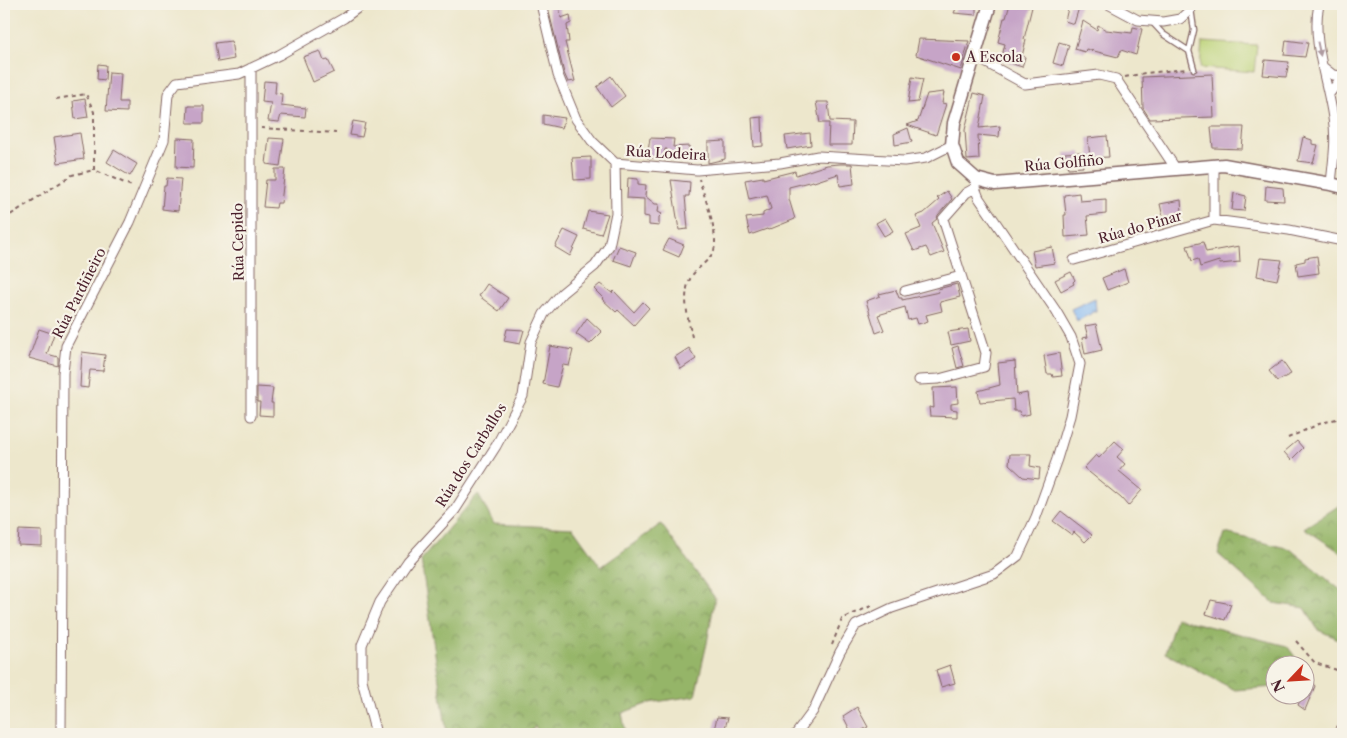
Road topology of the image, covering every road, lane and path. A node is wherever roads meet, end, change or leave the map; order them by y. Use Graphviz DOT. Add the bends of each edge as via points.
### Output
graph roads {
  1 [pos="363,4"];
  2 [pos="542,4"];
  3 [pos="990,4"];
  4 [pos="1108,4"];
  5 [pos="1319,4"];
  6 [pos="1192,7"];
  7 [pos="1151,21"];
  8 [pos="1189,51"];
  9 [pos="974,56"];
  10 [pos="1323,67"];
  11 [pos="251,68"];
  12 [pos="1194,69"];
  13 [pos="1343,76"];
  14 [pos="1116,79"];
  15 [pos="1329,94"];
  16 [pos="56,99"];
  17 [pos="250,127"];
  18 [pos="336,132"];
  19 [pos="952,145"];
  20 [pos="615,163"];
  21 [pos="1214,166"];
  22 [pos="1176,169"];
  23 [pos="94,170"];
  24 [pos="697,170"];
  25 [pos="976,184"];
  26 [pos="1337,186"];
  27 [pos="144,190"];
  28 [pos="4,220"];
  29 [pos="1214,220"];
  30 [pos="1343,241"];
  31 [pos="1074,260"];
  32 [pos="961,276"];
  33 [pos="905,291"];
  34 [pos="692,337"];
  35 [pos="919,380"];
  36 [pos="251,416"];
  37 [pos="1343,417"];
  38 [pos="1288,438"];
  39 [pos="871,606"];
  40 [pos="1296,641"];
  41 [pos="830,650"];
  42 [pos="1343,672"];
  43 [pos="1343,727"];
  44 [pos="62,734"];
  45 [pos="376,734"];
  46 [pos="796,734"];
  47 [pos="1337,734"];
  1 -- 11 [label="street, Rúa Pardiñeiro" via="344,18"];
  2 -- 20 [label="street, Rúa Lodeira" via="558,75 576,120"];
  3 -- 9 [label="main road"];
  4 -- 7 [label="street" via="1138,20"];
  5 -- 10 [label="street, one-way" via="1317,39"];
  6 -- 7 [label="street" via="1180,20"];
  6 -- 8 [label="lane" via="1194,30"];
  7 -- 8 [label="lane" via="1162,34"];
  8 -- 12 [label="lane"];
  9 -- 14 [label="street" via="1025,84 1099,75"];
  9 -- 19 [label="main road" via="954,123"];
  10 -- 13 [label="street" via="1333,75"];
  10 -- 15 [label="street"];
  11 -- 17 [label="street, Rúa Cepido"];
  11 -- 27 [label="street, Rúa Pardiñeiro" via="238,74 177,82 168,94 164,140"];
  12 -- 14 [label="path"];
  13 -- 15 [label="street"];
  14 -- 22 [label="street"];
  15 -- 26 [label="street" via="1334,120"];
  16 -- 23 [label="path" via="86,94 94,112"];
  17 -- 18 [label="path"];
  17 -- 36 [label="street, Rúa Cepido"];
  19 -- 24 [label="street, Rúa Lodeira" via="926,158 904,161 818,156 780,164"];
  19 -- 25 [label="main road" via="958,163"];
  20 -- 24 [label="street, Rúa Lodeira"];
  20 -- 45 [label="street, Rúa dos Carballos" via="616,213 609,246 595,266 562,293 544,314 531,342 524,396 455,510 408,562 380,602 362,645 362,680"];
  21 -- 22 [label="main road, Rúa Golfiño"];
  21 -- 26 [label="main road, Rúa Golfiño"];
  21 -- 29 [label="street"];
  22 -- 25 [label="main road, Rúa Golfiño"];
  23 -- 27 [label="path"];
  23 -- 28 [label="path" via="72,175"];
  24 -- 34 [label="path" via="715,234 714,251 692,276 686,292"];
  25 -- 32 [label="street" via="943,219"];
  25 -- 46 [label="street" via="980,198 1056,311 1071,337 1080,364 1070,416 1057,459 1018,556 994,574 892,608 856,625 813,711"];
  27 -- 44 [label="street, Rúa Pardiñeiro" via="66,346 63,373"];
  29 -- 30 [label="street, Rúa do Pinar"];
  29 -- 31 [label="street, Rúa do Pinar"];
  32 -- 33 [label="street"];
  32 -- 35 [label="street" via="986,353 984,367 939,379"];
  37 -- 38 [label="path"];
  39 -- 41 [label="path" via="842,619"];
  40 -- 42 [label="path" via="1315,662"];
  43 -- 47 [label="street"];
}
